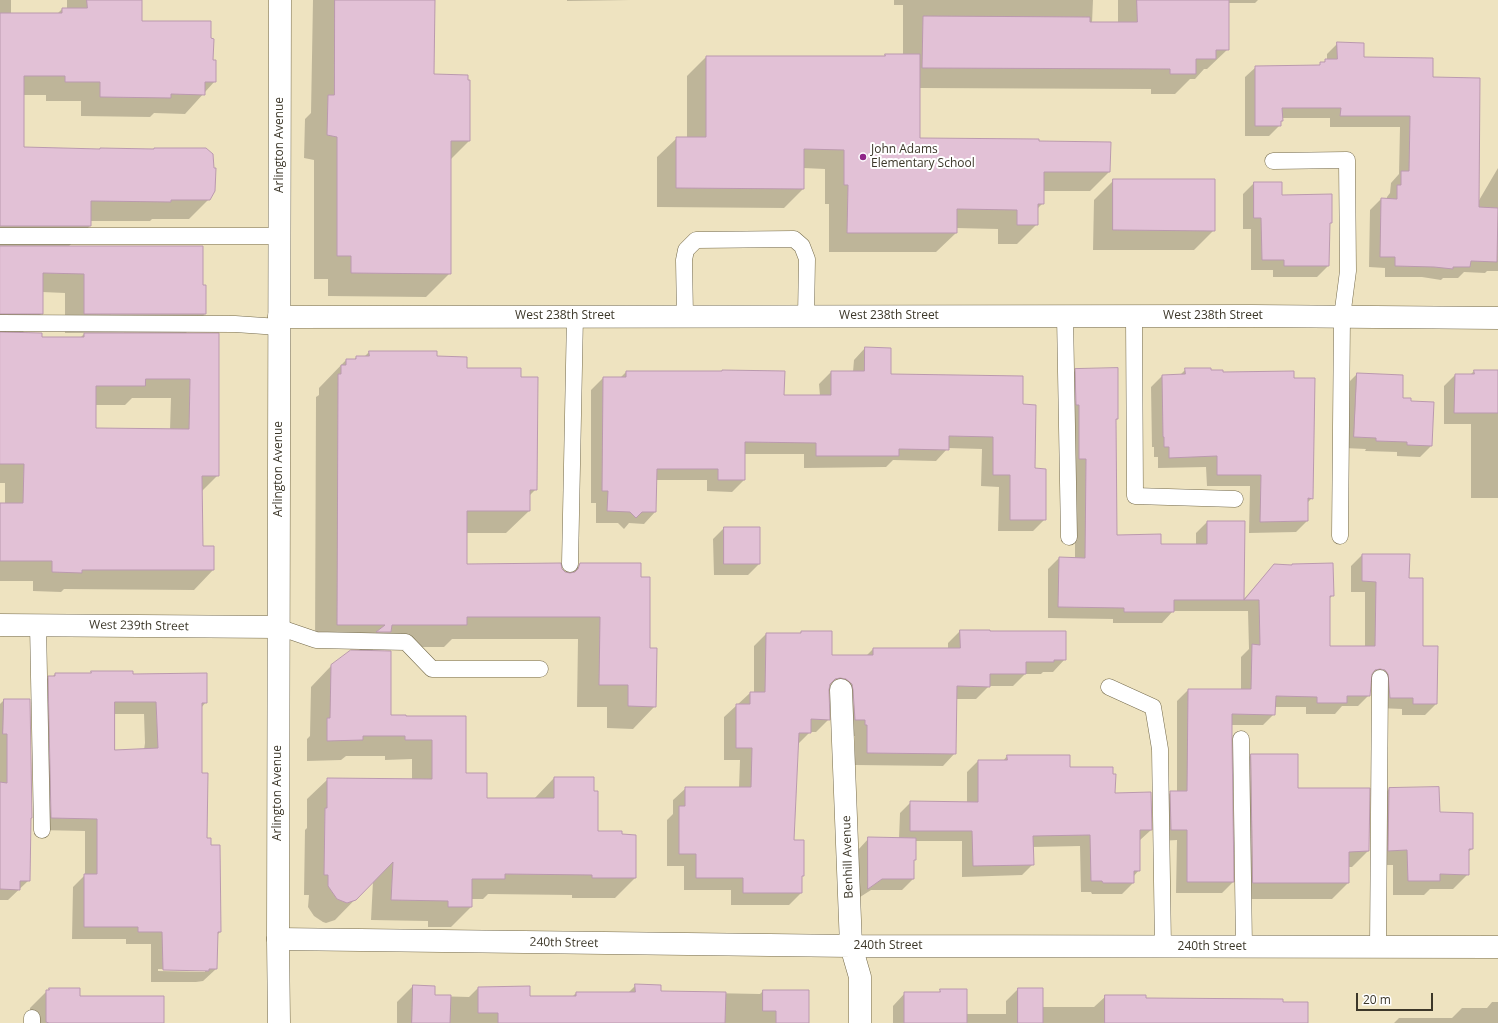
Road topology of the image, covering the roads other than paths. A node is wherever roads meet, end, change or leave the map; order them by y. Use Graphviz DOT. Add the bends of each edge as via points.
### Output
graph roads {
  1 [pos="280,0"];
  2 [pos="1273,161"];
  3 [pos="0,236"];
  4 [pos="280,236"];
  5 [pos="575,316"];
  6 [pos="685,316"];
  7 [pos="806,316"];
  8 [pos="1065,316"];
  9 [pos="1134,316"];
  10 [pos="1342,317"];
  11 [pos="1498,318"];
  12 [pos="279,322"];
  13 [pos="0,323"];
  14 [pos="1235,499"];
  15 [pos="1340,536"];
  16 [pos="1069,537"];
  17 [pos="570,564"];
  18 [pos="0,624"];
  19 [pos="38,625"];
  20 [pos="278,627"];
  21 [pos="540,669"];
  22 [pos="1380,678"];
  23 [pos="1109,687"];
  24 [pos="841,690"];
  25 [pos="1241,740"];
  26 [pos="42,830"];
  27 [pos="278,939"];
  28 [pos="851,946"];
  29 [pos="1163,947"];
  30 [pos="1244,947"];
  31 [pos="1378,947"];
  32 [pos="1498,947"];
  33 [pos="279,1023"];
  34 [pos="860,1023"];
  1 -- 4 [label="street, Arlington Avenue"];
  2 -- 10 [label="lane" via="1347,160 1348,271"];
  3 -- 4 [label="lane"];
  4 -- 12 [label="street, Arlington Avenue"];
  5 -- 6 [label="street, West 238th Street"];
  5 -- 12 [label="street, West 238th Street"];
  5 -- 17 [label="lane"];
  6 -- 7 [label="street, West 238th Street"];
  6 -- 7 [label="lane" via="684,260 686,250 696,240 794,239 802,246 808,259"];
  7 -- 8 [label="street, West 238th Street"];
  8 -- 9 [label="street, West 238th Street"];
  8 -- 16 [label="lane"];
  9 -- 10 [label="street, West 238th Street"];
  9 -- 14 [label="lane" via="1135,496"];
  10 -- 11 [label="street, West 238th Street"];
  10 -- 15 [label="lane"];
  12 -- 13 [label="lane"];
  12 -- 20 [label="street, Arlington Avenue"];
  18 -- 19 [label="street, West 239th Street"];
  19 -- 20 [label="street, West 239th Street"];
  19 -- 26 [label="lane"];
  20 -- 21 [label="lane" via="316,640 406,642 432,669"];
  20 -- 27 [label="street, Arlington Avenue"];
  22 -- 31 [label="lane"];
  23 -- 29 [label="lane" via="1153,707 1160,749"];
  24 -- 28 [label="street, Benhill Avenue"];
  25 -- 30 [label="lane"];
  27 -- 28 [label="street, 240th Street"];
  27 -- 33 [label="street, Arlington Avenue"];
  28 -- 29 [label="street, 240th Street"];
  28 -- 34 [label="street, Benhill Avenue" via="860,977"];
  29 -- 30 [label="street, 240th Street"];
  30 -- 31 [label="street, 240th Street"];
  31 -- 32 [label="street, 240th Street"];
}
